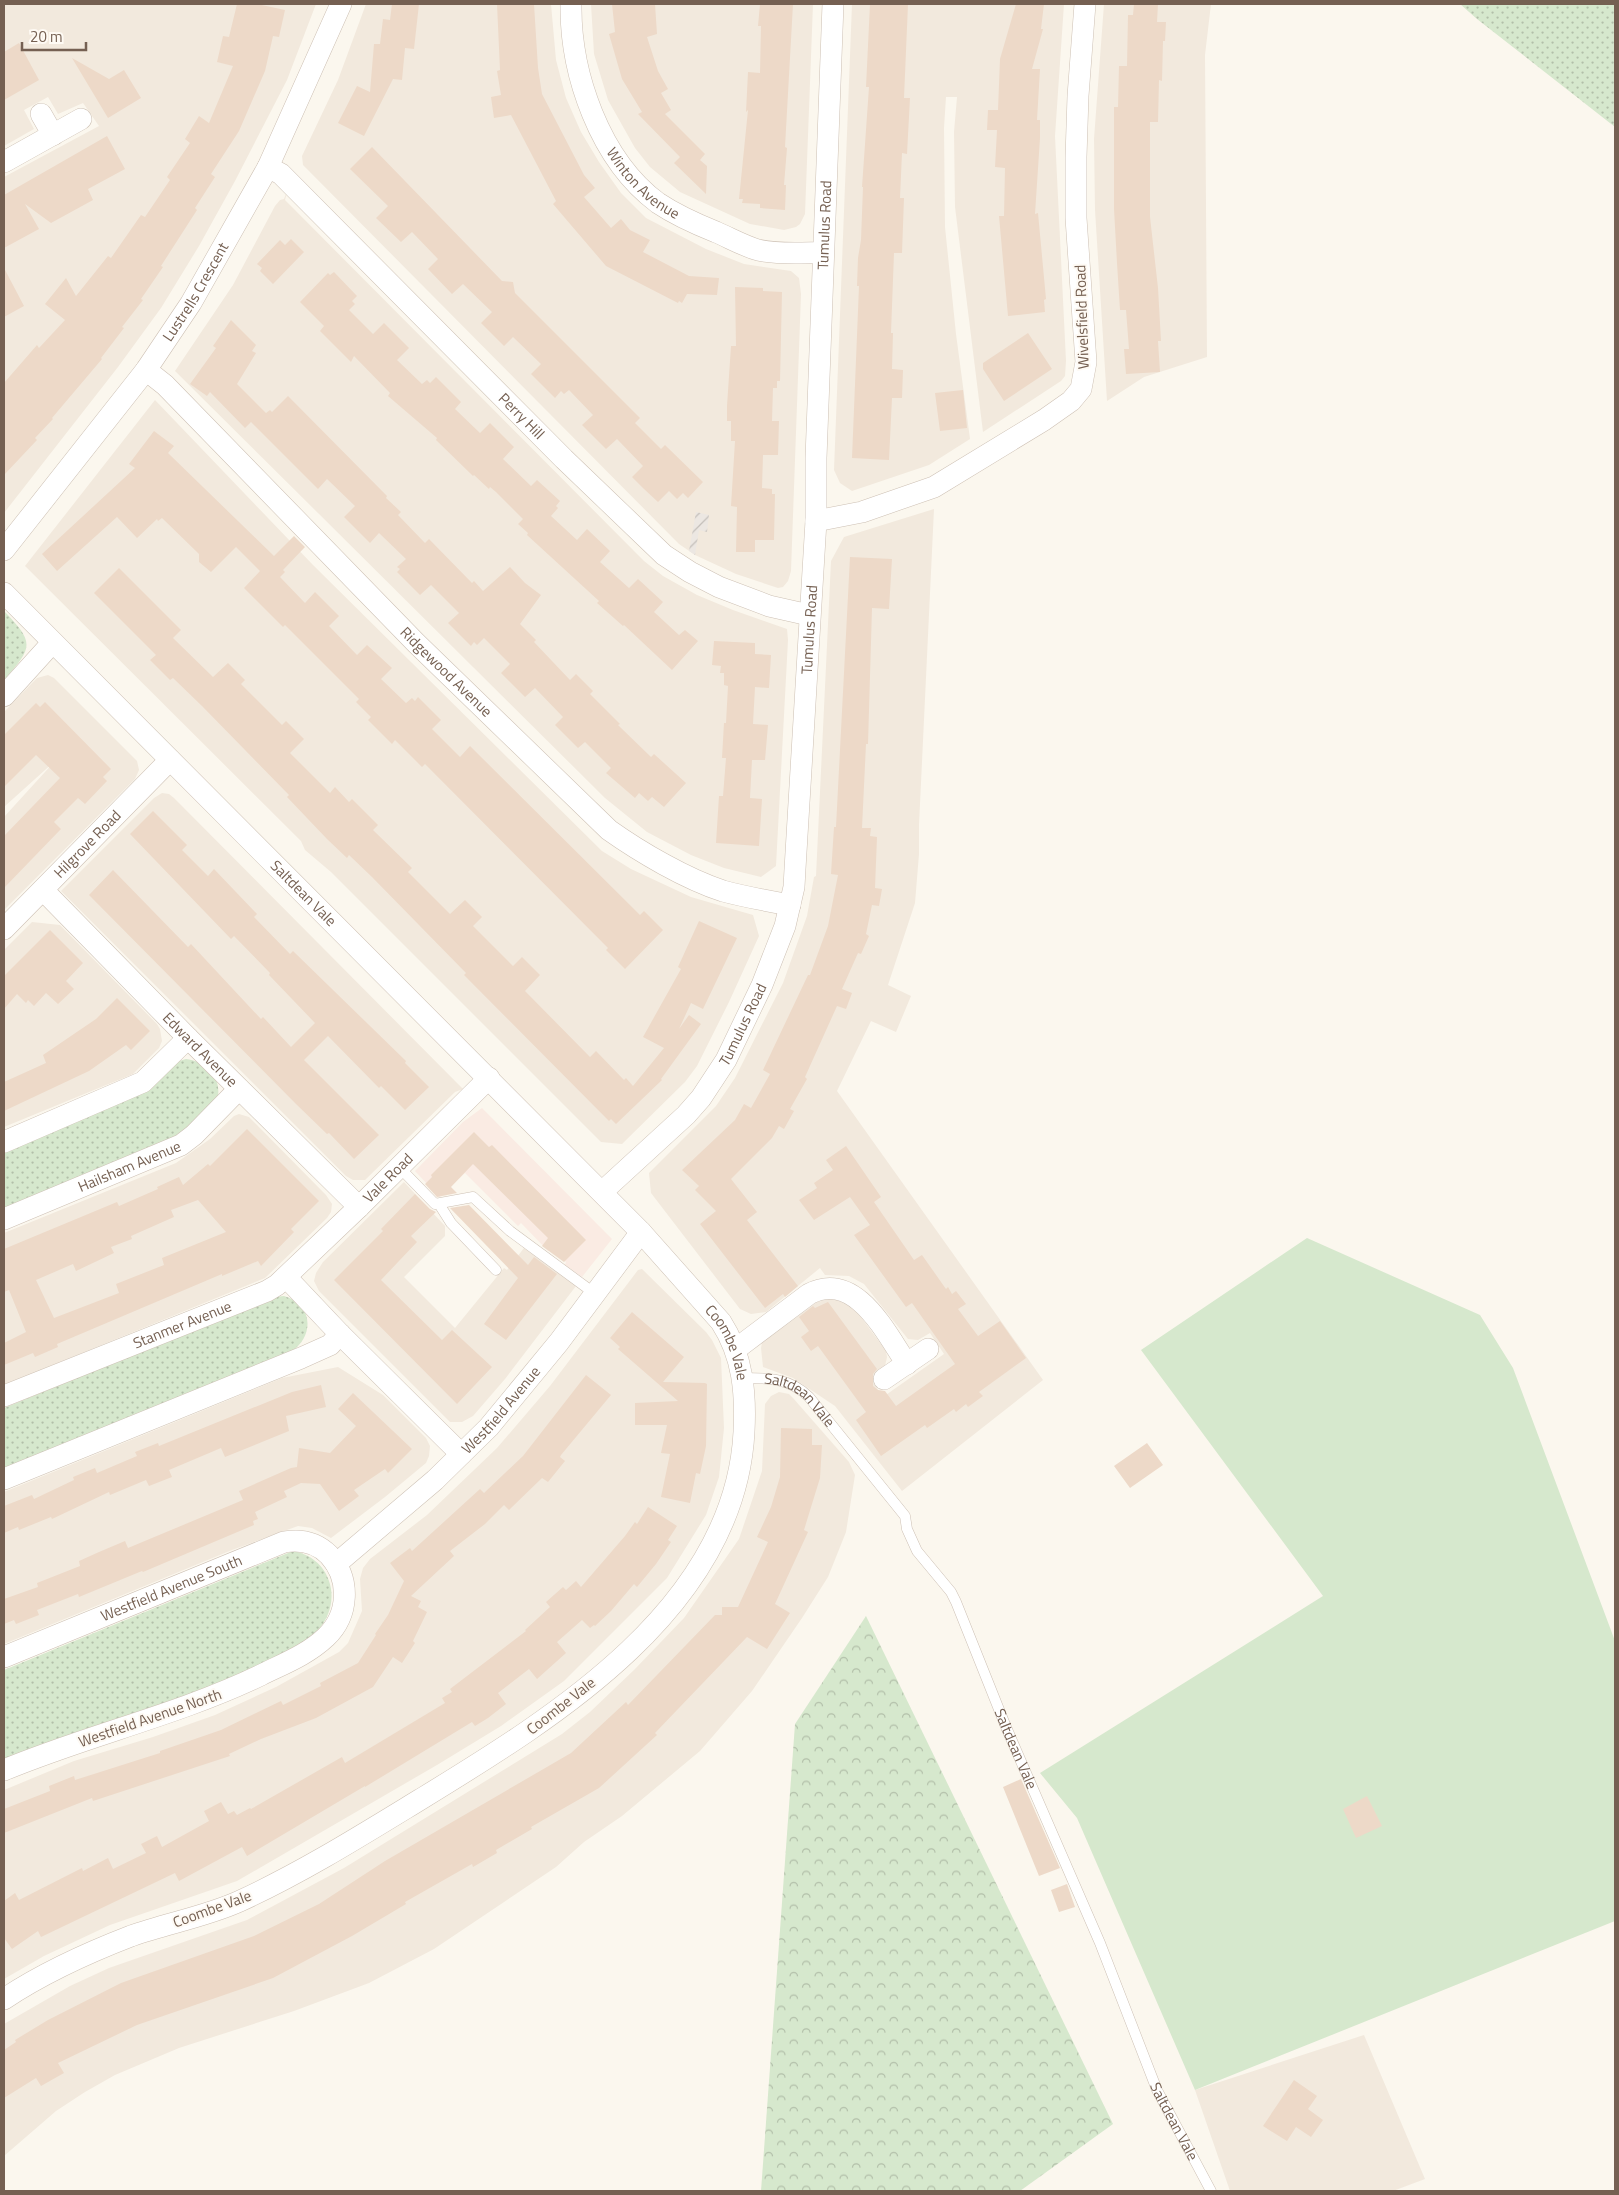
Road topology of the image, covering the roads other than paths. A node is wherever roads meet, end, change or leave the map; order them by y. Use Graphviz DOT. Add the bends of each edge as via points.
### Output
graph roads {
  1 [pos="341,4"];
  2 [pos="571,4"];
  3 [pos="832,4"];
  4 [pos="1085,4"];
  5 [pos="41,114"];
  6 [pos="82,119"];
  7 [pos="53,135"];
  8 [pos="4,162"];
  9 [pos="268,167"];
  10 [pos="823,253"];
  11 [pos="146,370"];
  12 [pos="816,521"];
  13 [pos="4,550"];
  14 [pos="4,593"];
  15 [pos="809,615"];
  16 [pos="52,643"];
  17 [pos="4,696"];
  18 [pos="170,760"];
  19 [pos="43,890"];
  20 [pos="790,905"];
  21 [pos="4,929"];
  22 [pos="188,1038"];
  23 [pos="489,1078"];
  24 [pos="239,1089"];
  25 [pos="4,1142"];
  26 [pos="398,1167"];
  27 [pos="603,1191"];
  28 [pos="439,1204"];
  29 [pos="359,1207"];
  30 [pos="4,1220"];
  31 [pos="641,1232"];
  32 [pos="496,1270"];
  33 [pos="286,1277"];
  34 [pos="594,1293"];
  35 [pos="340,1334"];
  36 [pos="736,1349"];
  37 [pos="928,1349"];
  38 [pos="907,1364"];
  39 [pos="743,1378"];
  40 [pos="884,1379"];
  41 [pos="4,1396"];
  42 [pos="461,1454"];
  43 [pos="4,1479"];
  44 [pos="336,1564"];
  45 [pos="4,1657"];
  46 [pos="4,1770"];
  47 [pos="4,1999"];
  48 [pos="1211,2191"];
  1 -- 9 [label="street, Lustrells Crescent"];
  2 -- 10 [label="street, Winton Avenue" via="575,58 585,95 614,152 636,183 672,211 759,250"];
  3 -- 10 [label="street, Tumulus Road"];
  4 -- 12 [label="street, Wivelsfield Road" via="1076,157 1076,218 1086,362 1080,389 1071,401 1044,420 934,487 862,512"];
  5 -- 7 [label="street"];
  6 -- 7 [label="street"];
  7 -- 8 [label="street"];
  9 -- 11 [label="street, Lustrells Crescent" via="191,303"];
  9 -- 15 [label="street, Perry Hill" via="281,174 664,555 719,587 769,606"];
  10 -- 12 [label="street, Tumulus Road"];
  11 -- 13 [label="street, Lustrells Crescent"];
  11 -- 20 [label="street, Ridgewood Avenue" via="165,385 416,643 608,830 654,858 722,890"];
  12 -- 15 [label="street, Tumulus Road"];
  14 -- 16 [label="street, Saltdean Vale"];
  15 -- 20 [label="street, Tumulus Road" via="794,887"];
  16 -- 17 [label="street"];
  16 -- 18 [label="street, Saltdean Vale"];
  18 -- 19 [label="street, Hilgrove Road"];
  18 -- 23 [label="street, Saltdean Vale"];
  19 -- 21 [label="street, Hilgrove Road"];
  19 -- 22 [label="street, Edward Avenue"];
  20 -- 27 [label="street, Tumulus Road" via="762,985 714,1079 686,1115"];
  22 -- 24 [label="street, Edward Avenue"];
  22 -- 25 [label="street" via="143,1082"];
  23 -- 26 [label="street, Vale Road"];
  23 -- 27 [label="street, Saltdean Vale"];
  24 -- 29 [label="street, Edward Avenue"];
  24 -- 30 [label="street, Hailsham Avenue" via="181,1146"];
  26 -- 28 [label="lane"];
  26 -- 29 [label="street, Vale Road"];
  27 -- 31 [label="street, Coombe Vale"];
  28 -- 32 [label="lane" via="451,1223"];
  28 -- 34 [label="lane" via="473,1197 510,1232"];
  29 -- 33 [label="street, Vale Road"];
  31 -- 34 [label="street, Westfield Avenue"];
  31 -- 36 [label="street, Coombe Vale" via="721,1322"];
  33 -- 35 [label="street"];
  33 -- 41 [label="street, Stanmer Avenue" via="267,1291"];
  34 -- 42 [label="street, Westfield Avenue" via="490,1427"];
  35 -- 42 [label="street"];
  35 -- 43 [label="street" via="330,1345 301,1358"];
  36 -- 38 [label="street" via="809,1294 836,1288 861,1302"];
  36 -- 39 [label="street, Coombe Vale"];
  37 -- 38 [label="street"];
  38 -- 40 [label="street"];
  39 -- 47 [label="street, Coombe Vale" via="745,1414 741,1465 730,1507 711,1550 654,1624 585,1690 534,1729 281,1881 227,1906 133,1936 85,1956 36,1979"];
  39 -- 48 [label="lane, Saltdean Vale" via="774,1378 789,1382 809,1397 904,1516 917,1552 951,1592 1100,1942 1158,2090"];
  42 -- 44 [label="street, Westfield Avenue" via="407,1506"];
  44 -- 45 [label="street, Westfield Avenue South" via="314,1545 299,1540 284,1542"];
  44 -- 46 [label="street, Westfield Avenue North" via="345,1590 342,1612 330,1632 305,1653 234,1688 175,1712"];
}
